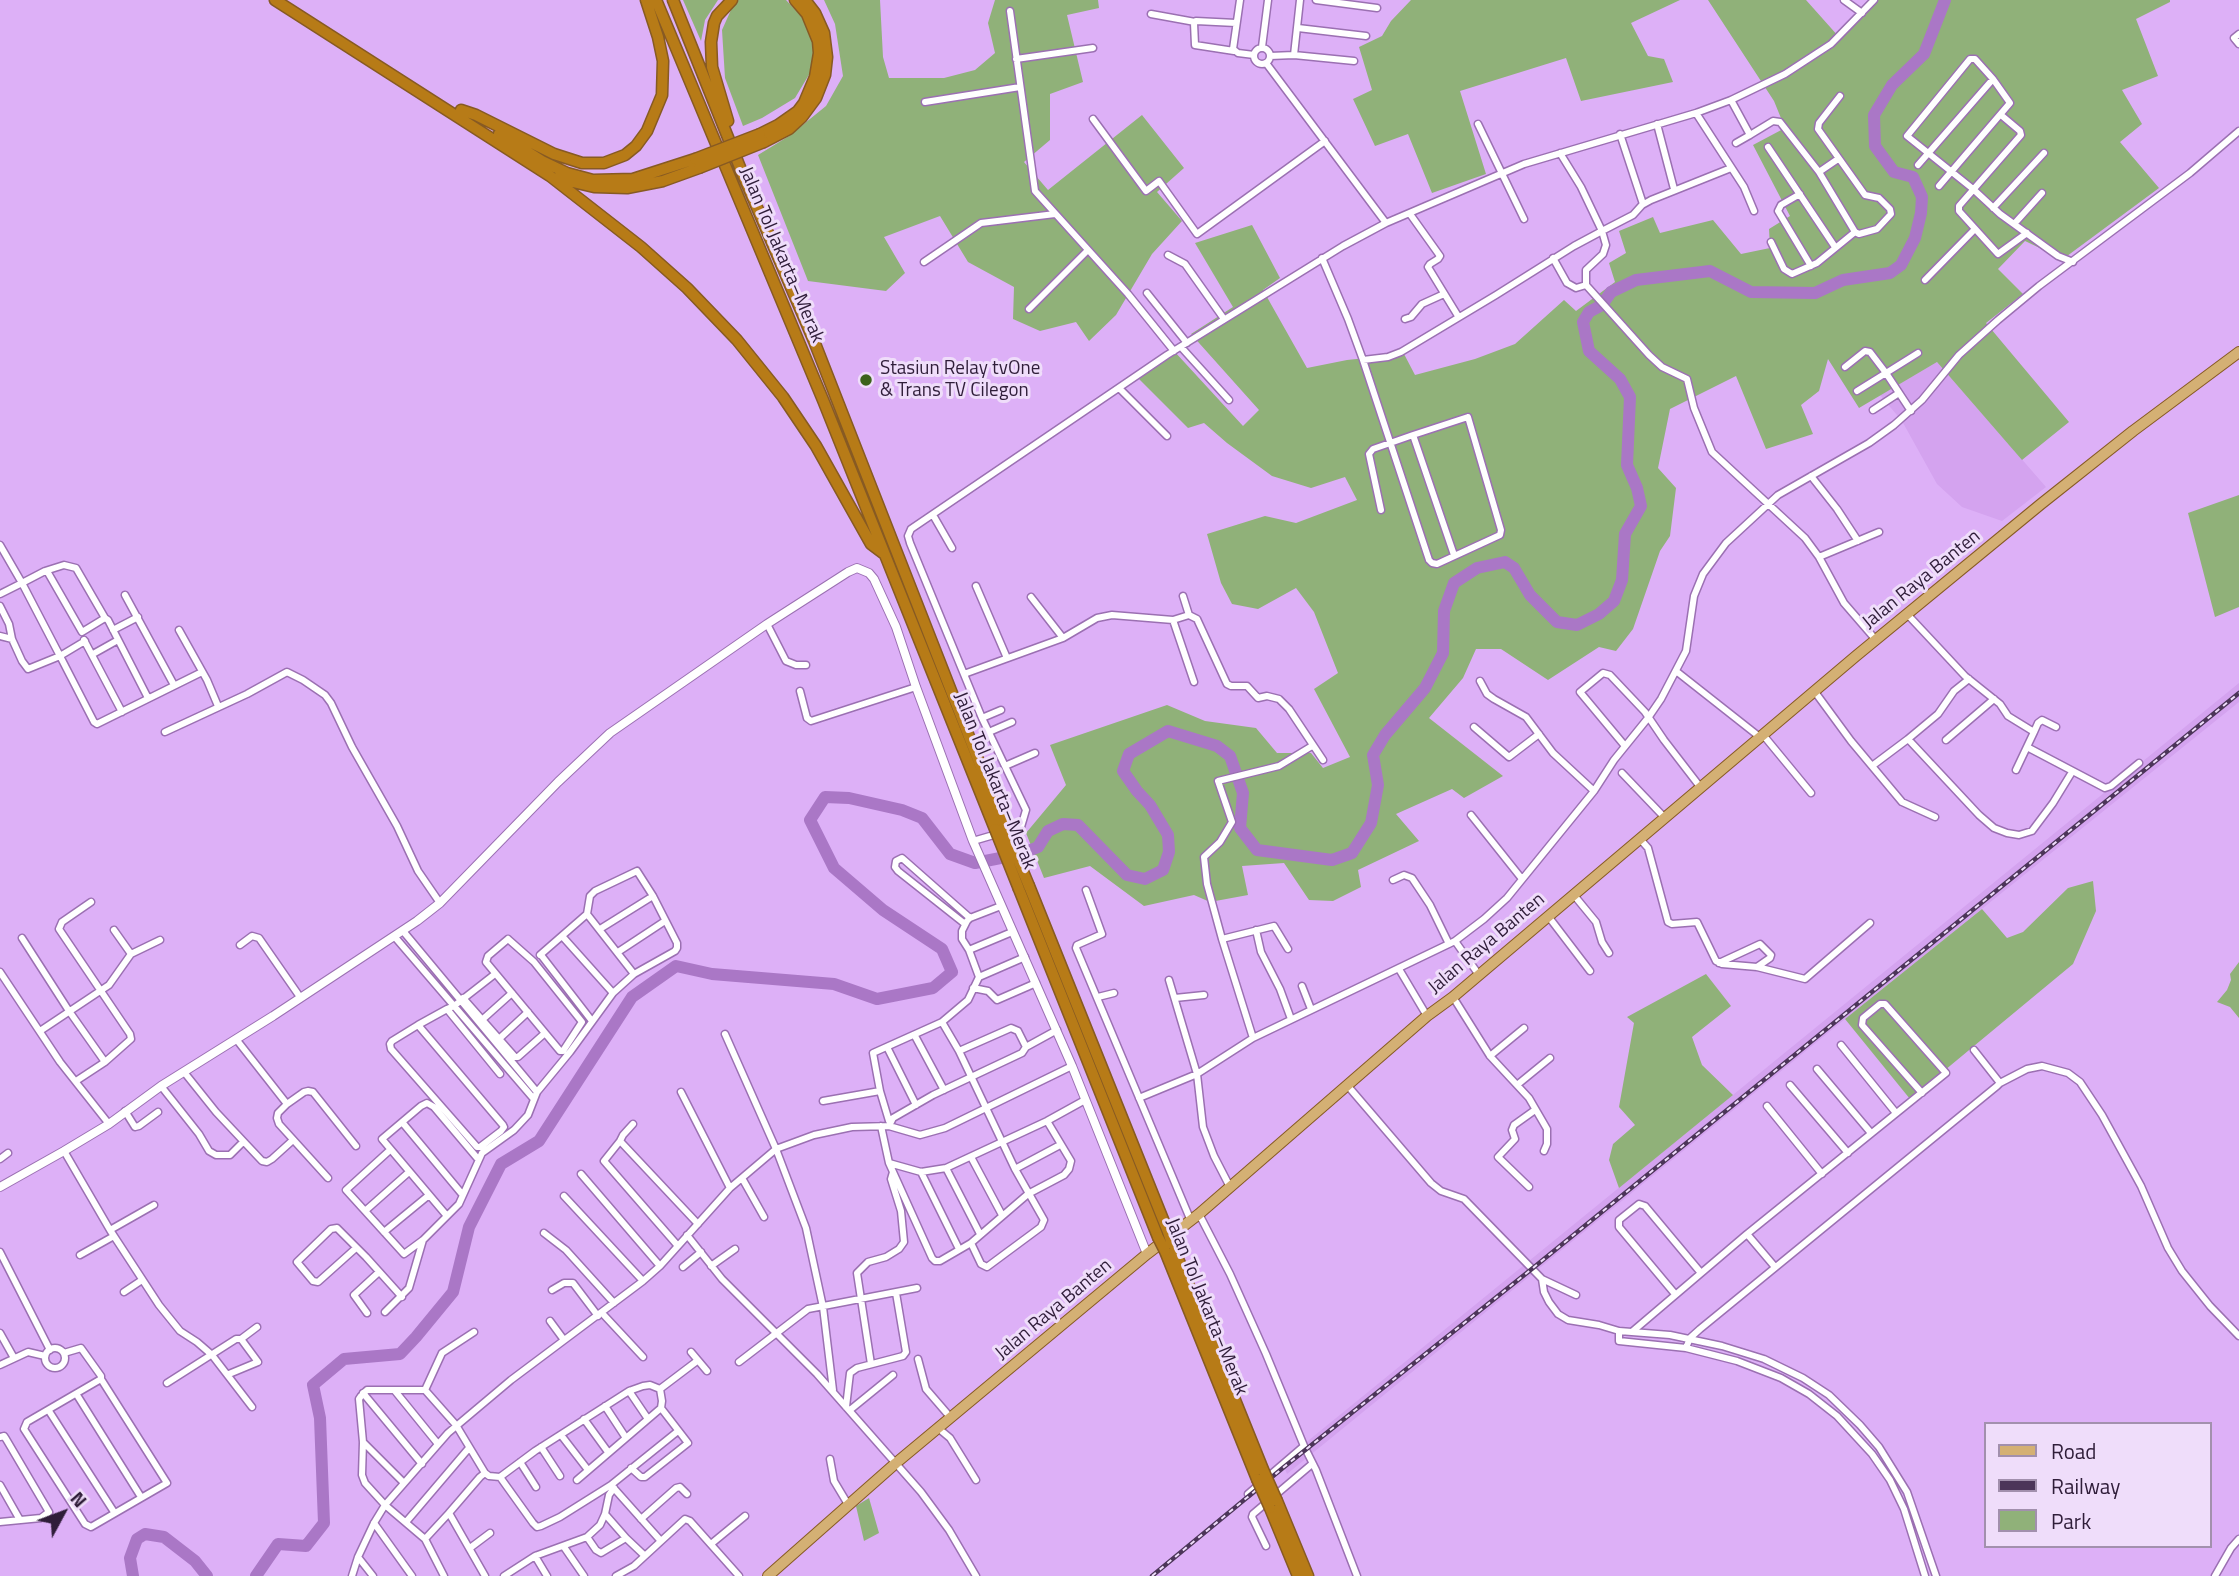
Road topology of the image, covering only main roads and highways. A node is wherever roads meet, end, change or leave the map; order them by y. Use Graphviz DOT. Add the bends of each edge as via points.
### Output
graph roads {
  1 [pos="275,0"];
  2 [pos="285,0"];
  3 [pos="646,0"];
  4 [pos="656,0"];
  5 [pos="673,0"];
  6 [pos="732,0"];
  7 [pos="795,0"];
  8 [pos="806,0"];
  9 [pos="461,110"];
  10 [pos="762,138"];
  11 [pos="697,164"];
  12 [pos="741,170"];
  13 [pos="550,176"];
  14 [pos="2239,352"];
  15 [pos="883,553"];
  16 [pos="1000,827"];
  17 [pos="1273,1504"];
  18 [pos="768,1576"];
  19 [pos="1298,1576"];
  20 [pos="1308,1576"];
  1 -- 13 [label="highway"];
  2 -- 9 [label="highway"];
  3 -- 9 [label="highway" via="663,61 662,95 647,131 625,155 604,163 582,163"];
  4 -- 15 [label="highway, Jalan Tol Jakarta–Merak"];
  5 -- 12 [label="highway, Jalan Tol Jakarta–Merak"];
  6 -- 12 [label="highway" via="714,23 710,52"];
  7 -- 10 [label="highway" via="807,14 818,41 815,77 798,111"];
  8 -- 10 [label="highway" via="824,33 825,75 802,117 789,129"];
  9 -- 11 [label="highway" via="542,161 593,180 633,179"];
  10 -- 11 [label="highway, bridge"];
  11 -- 13 [label="highway" via="663,181 627,188 594,187"];
  12 -- 16 [label="highway, Jalan Tol Jakarta–Merak" via="814,341"];
  13 -- 15 [label="highway" via="641,247 737,340 817,446 871,544"];
  14 -- 18 [label="main road, Jalan Raya Banten" via="2133,431 1907,614 1427,1016 1195,1218 896,1463"];
  15 -- 16 [label="highway, Jalan Tol Jakarta–Merak"];
  16 -- 17 [label="highway, Jalan Tol Jakarta–Merak, bridge"];
  17 -- 19 [label="highway, Jalan Tol Jakarta–Merak"];
  17 -- 20 [label="highway, Jalan Tol Jakarta–Merak"];
}
